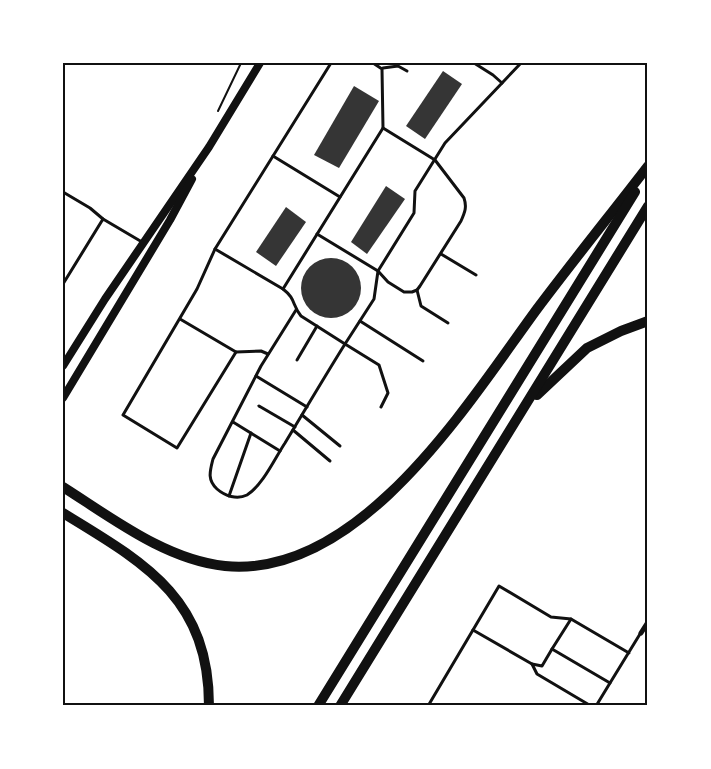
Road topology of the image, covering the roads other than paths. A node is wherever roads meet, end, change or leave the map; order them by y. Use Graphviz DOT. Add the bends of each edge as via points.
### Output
graph roads {
  1 [pos="260,63"];
  2 [pos="331,63"];
  3 [pos="374,63"];
  4 [pos="474,63"];
  5 [pos="521,63"];
  6 [pos="480,64"];
  7 [pos="382,69"];
  8 [pos="407,72"];
  9 [pos="502,83"];
  10 [pos="383,128"];
  11 [pos="208,147"];
  12 [pos="273,156"];
  13 [pos="435,160"];
  14 [pos="648,166"];
  15 [pos="648,171"];
  16 [pos="63,192"];
  17 [pos="340,197"];
  18 [pos="648,206"];
  19 [pos="103,219"];
  20 [pos="317,234"];
  21 [pos="144,243"];
  22 [pos="215,249"];
  23 [pos="441,253"];
  24 [pos="378,271"];
  25 [pos="476,275"];
  26 [pos="63,283"];
  27 [pos="283,289"];
  28 [pos="417,290"];
  29 [pos="296,310"];
  30 [pos="180,319"];
  31 [pos="360,321"];
  32 [pos="648,321"];
  33 [pos="448,323"];
  34 [pos="317,326"];
  35 [pos="345,344"];
  36 [pos="236,352"];
  37 [pos="268,354"];
  38 [pos="297,360"];
  39 [pos="423,361"];
  40 [pos="63,366"];
  41 [pos="256,376"];
  42 [pos="63,398"];
  43 [pos="259,406"];
  44 [pos="307,406"];
  45 [pos="526,406"];
  46 [pos="381,407"];
  47 [pos="302,415"];
  48 [pos="233,421"];
  49 [pos="293,429"];
  50 [pos="251,433"];
  51 [pos="340,446"];
  52 [pos="280,451"];
  53 [pos="330,461"];
  54 [pos="63,487"];
  55 [pos="229,496"];
  56 [pos="63,513"];
  57 [pos="571,619"];
  58 [pos="648,622"];
  59 [pos="472,629"];
  60 [pos="641,633"];
  61 [pos="552,650"];
  62 [pos="628,653"];
  63 [pos="532,664"];
  64 [pos="609,683"];
  65 [pos="210,706"];
  66 [pos="318,706"];
  67 [pos="340,706"];
  68 [pos="428,706"];
  69 [pos="594,706"];
  1 -- 11 [label="main road"];
  2 -- 12 [label="lane"];
  3 -- 7 [label="lane"];
  4 -- 6 [label="lane"];
  5 -- 9 [label="lane"];
  6 -- 9 [label="lane"];
  7 -- 8 [label="lane" via="398,66"];
  7 -- 10 [label="lane"];
  9 -- 13 [label="lane" via="445,143"];
  10 -- 13 [label="lane"];
  10 -- 17 [label="lane"];
  11 -- 21 [label="main road"];
  11 -- 42 [label="main road" via="170,220"];
  12 -- 17 [label="lane"];
  12 -- 22 [label="lane"];
  13 -- 23 [label="lane" via="466,204 461,221"];
  13 -- 24 [label="lane" via="415,191 414,213"];
  14 -- 54 [label="highway" via="426,457 367,513 326,541 264,564 206,563 161,546"];
  15 -- 66 [label="highway"];
  16 -- 19 [label="lane"];
  17 -- 20 [label="lane"];
  18 -- 45 [label="highway"];
  19 -- 21 [label="lane"];
  19 -- 26 [label="lane"];
  20 -- 24 [label="lane"];
  20 -- 27 [label="lane"];
  21 -- 40 [label="main road"];
  22 -- 27 [label="lane"];
  22 -- 30 [label="lane"];
  23 -- 25 [label="lane"];
  23 -- 28 [label="lane"];
  24 -- 28 [label="lane" via="404,292"];
  24 -- 31 [label="lane" via="374,298"];
  27 -- 29 [label="lane" via="290,294"];
  28 -- 33 [label="lane" via="421,306"];
  29 -- 34 [label="lane"];
  29 -- 37 [label="lane"];
  30 -- 36 [label="lane"];
  30 -- 36 [label="lane" via="123,415 177,448"];
  31 -- 35 [label="lane"];
  31 -- 39 [label="lane"];
  32 -- 45 [label="highway" via="587,348"];
  34 -- 35 [label="lane"];
  34 -- 38 [label="lane"];
  35 -- 44 [label="lane"];
  35 -- 46 [label="lane" via="379,365 388,393"];
  36 -- 37 [label="lane"];
  37 -- 41 [label="lane"];
  41 -- 44 [label="lane"];
  41 -- 48 [label="lane"];
  43 -- 49 [label="lane"];
  44 -- 47 [label="lane"];
  45 -- 67 [label="highway"];
  47 -- 49 [label="lane"];
  47 -- 51 [label="lane"];
  48 -- 50 [label="lane"];
  48 -- 55 [label="lane" via="210,473 215,487"];
  49 -- 52 [label="lane"];
  49 -- 53 [label="lane"];
  50 -- 52 [label="lane"];
  50 -- 55 [label="lane"];
  52 -- 55 [label="lane" via="253,490 246,496"];
  56 -- 65 [label="highway" via="139,562 177,598 200,640"];
  57 -- 59 [label="lane" via="551,617 499,586"];
  57 -- 61 [label="lane"];
  57 -- 62 [label="lane"];
  58 -- 60 [label="street"];
  59 -- 63 [label="lane"];
  59 -- 68 [label="lane"];
  60 -- 62 [label="lane"];
  61 -- 63 [label="lane" via="542,666"];
  61 -- 64 [label="lane"];
  62 -- 64 [label="lane"];
  63 -- 69 [label="lane" via="537,674"];
  64 -- 69 [label="lane"];
}
